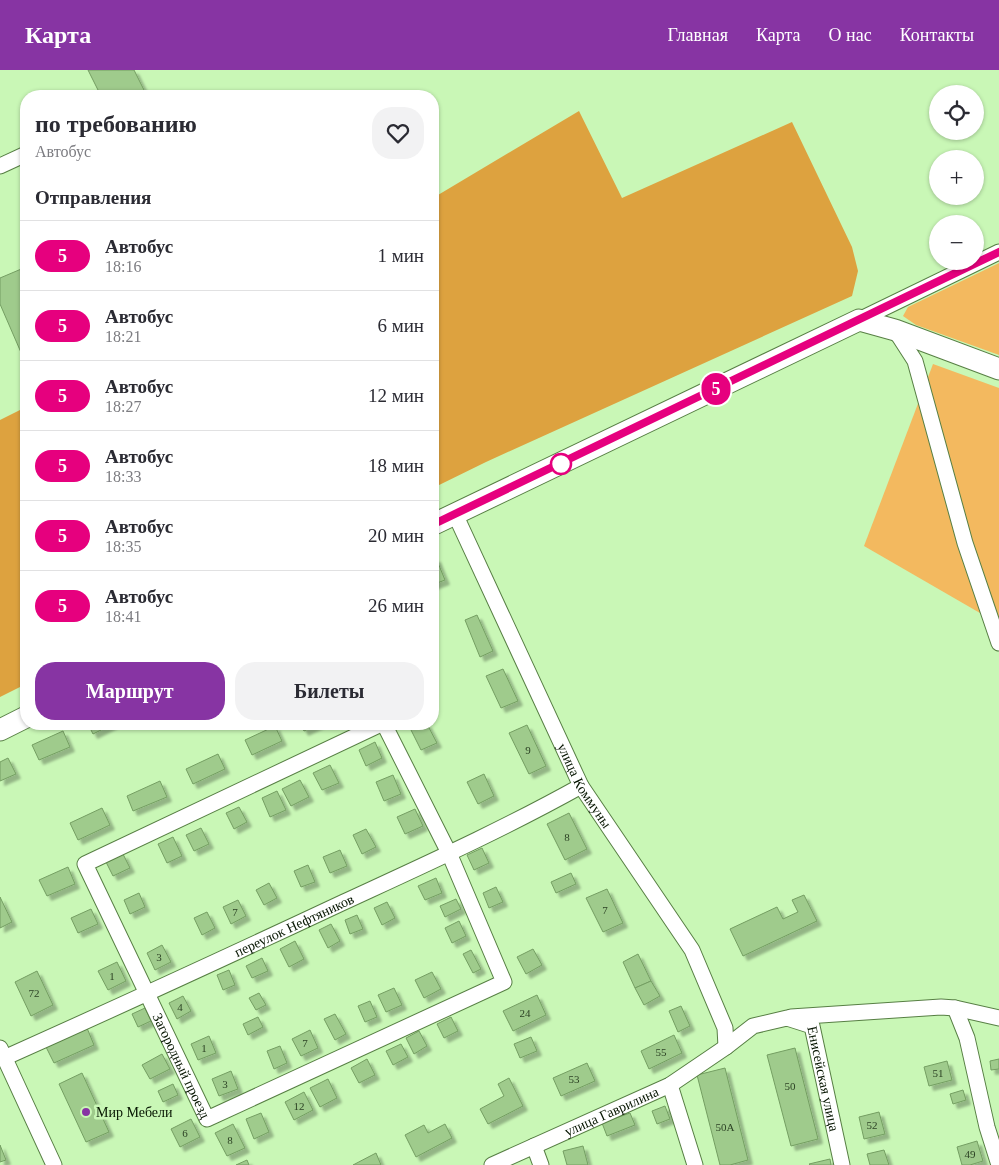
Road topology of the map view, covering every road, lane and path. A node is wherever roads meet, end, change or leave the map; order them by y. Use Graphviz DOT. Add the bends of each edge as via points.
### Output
graph roads {
  1 [pos="20,157"];
  2 [pos="0,166"];
  3 [pos="999,252"];
  4 [pos="859,320"];
  5 [pos="895,330"];
  6 [pos="999,369"];
  7 [pos="455,514"];
  8 [pos="439,522"];
  9 [pos="999,642"];
  10 [pos="20,720"];
  11 [pos="0,730"];
  12 [pos="369,730"];
  13 [pos="385,730"];
  14 [pos="581,786"];
  15 [pos="449,853"];
  16 [pos="148,993"];
  17 [pos="955,1008"];
  18 [pos="787,1018"];
  19 [pos="999,1018"];
  20 [pos="726,1047"];
  21 [pos="2,1053"];
  22 [pos="670,1085"];
  23 [pos="534,1146"];
  24 [pos="54,1165"];
  25 [pos="492,1165"];
  26 [pos="541,1165"];
  27 [pos="695,1165"];
  28 [pos="842,1165"];
  29 [pos="999,1165"];
  1 -- 2 [label="street"];
  3 -- 4 [label="street"];
  4 -- 5 [label="main road"];
  4 -- 7 [label="main road"];
  5 -- 6 [label="main road"];
  5 -- 9 [label="street" via="914,361 965,543"];
  7 -- 8 [label="main road"];
  7 -- 14 [label="street, улица Коммуны"];
  10 -- 11 [label="main road"];
  12 -- 16 [label="street, Загородный проезд" via="85,864"];
  13 -- 15 [label="street, Загородный проезд"];
  14 -- 15 [label="street, переулок Нефтяников"];
  14 -- 20 [label="street, улица Коммуны" via="692,950 724,1028"];
  15 -- 16 [label="street, переулок Нефтяников"];
  15 -- 16 [label="street, Загородный проезд" via="504,982 207,1119"];
  16 -- 21 [label="street, переулок Нефтяников"];
  17 -- 18 [label="street"];
  17 -- 19 [label="street"];
  17 -- 29 [label="street" via="967,1038"];
  18 -- 20 [label="street, Енисейская улица" via="753,1026"];
  18 -- 28 [label="street, Енисейская улица" via="812,1026"];
  20 -- 22 [label="street, улица Гаврилина"];
  21 -- 24 [label="street"];
  22 -- 23 [label="street, улица Гаврилина"];
  22 -- 27 [label="street"];
  23 -- 25 [label="street, улица Гаврилина"];
  23 -- 26 [label="street"];
}
